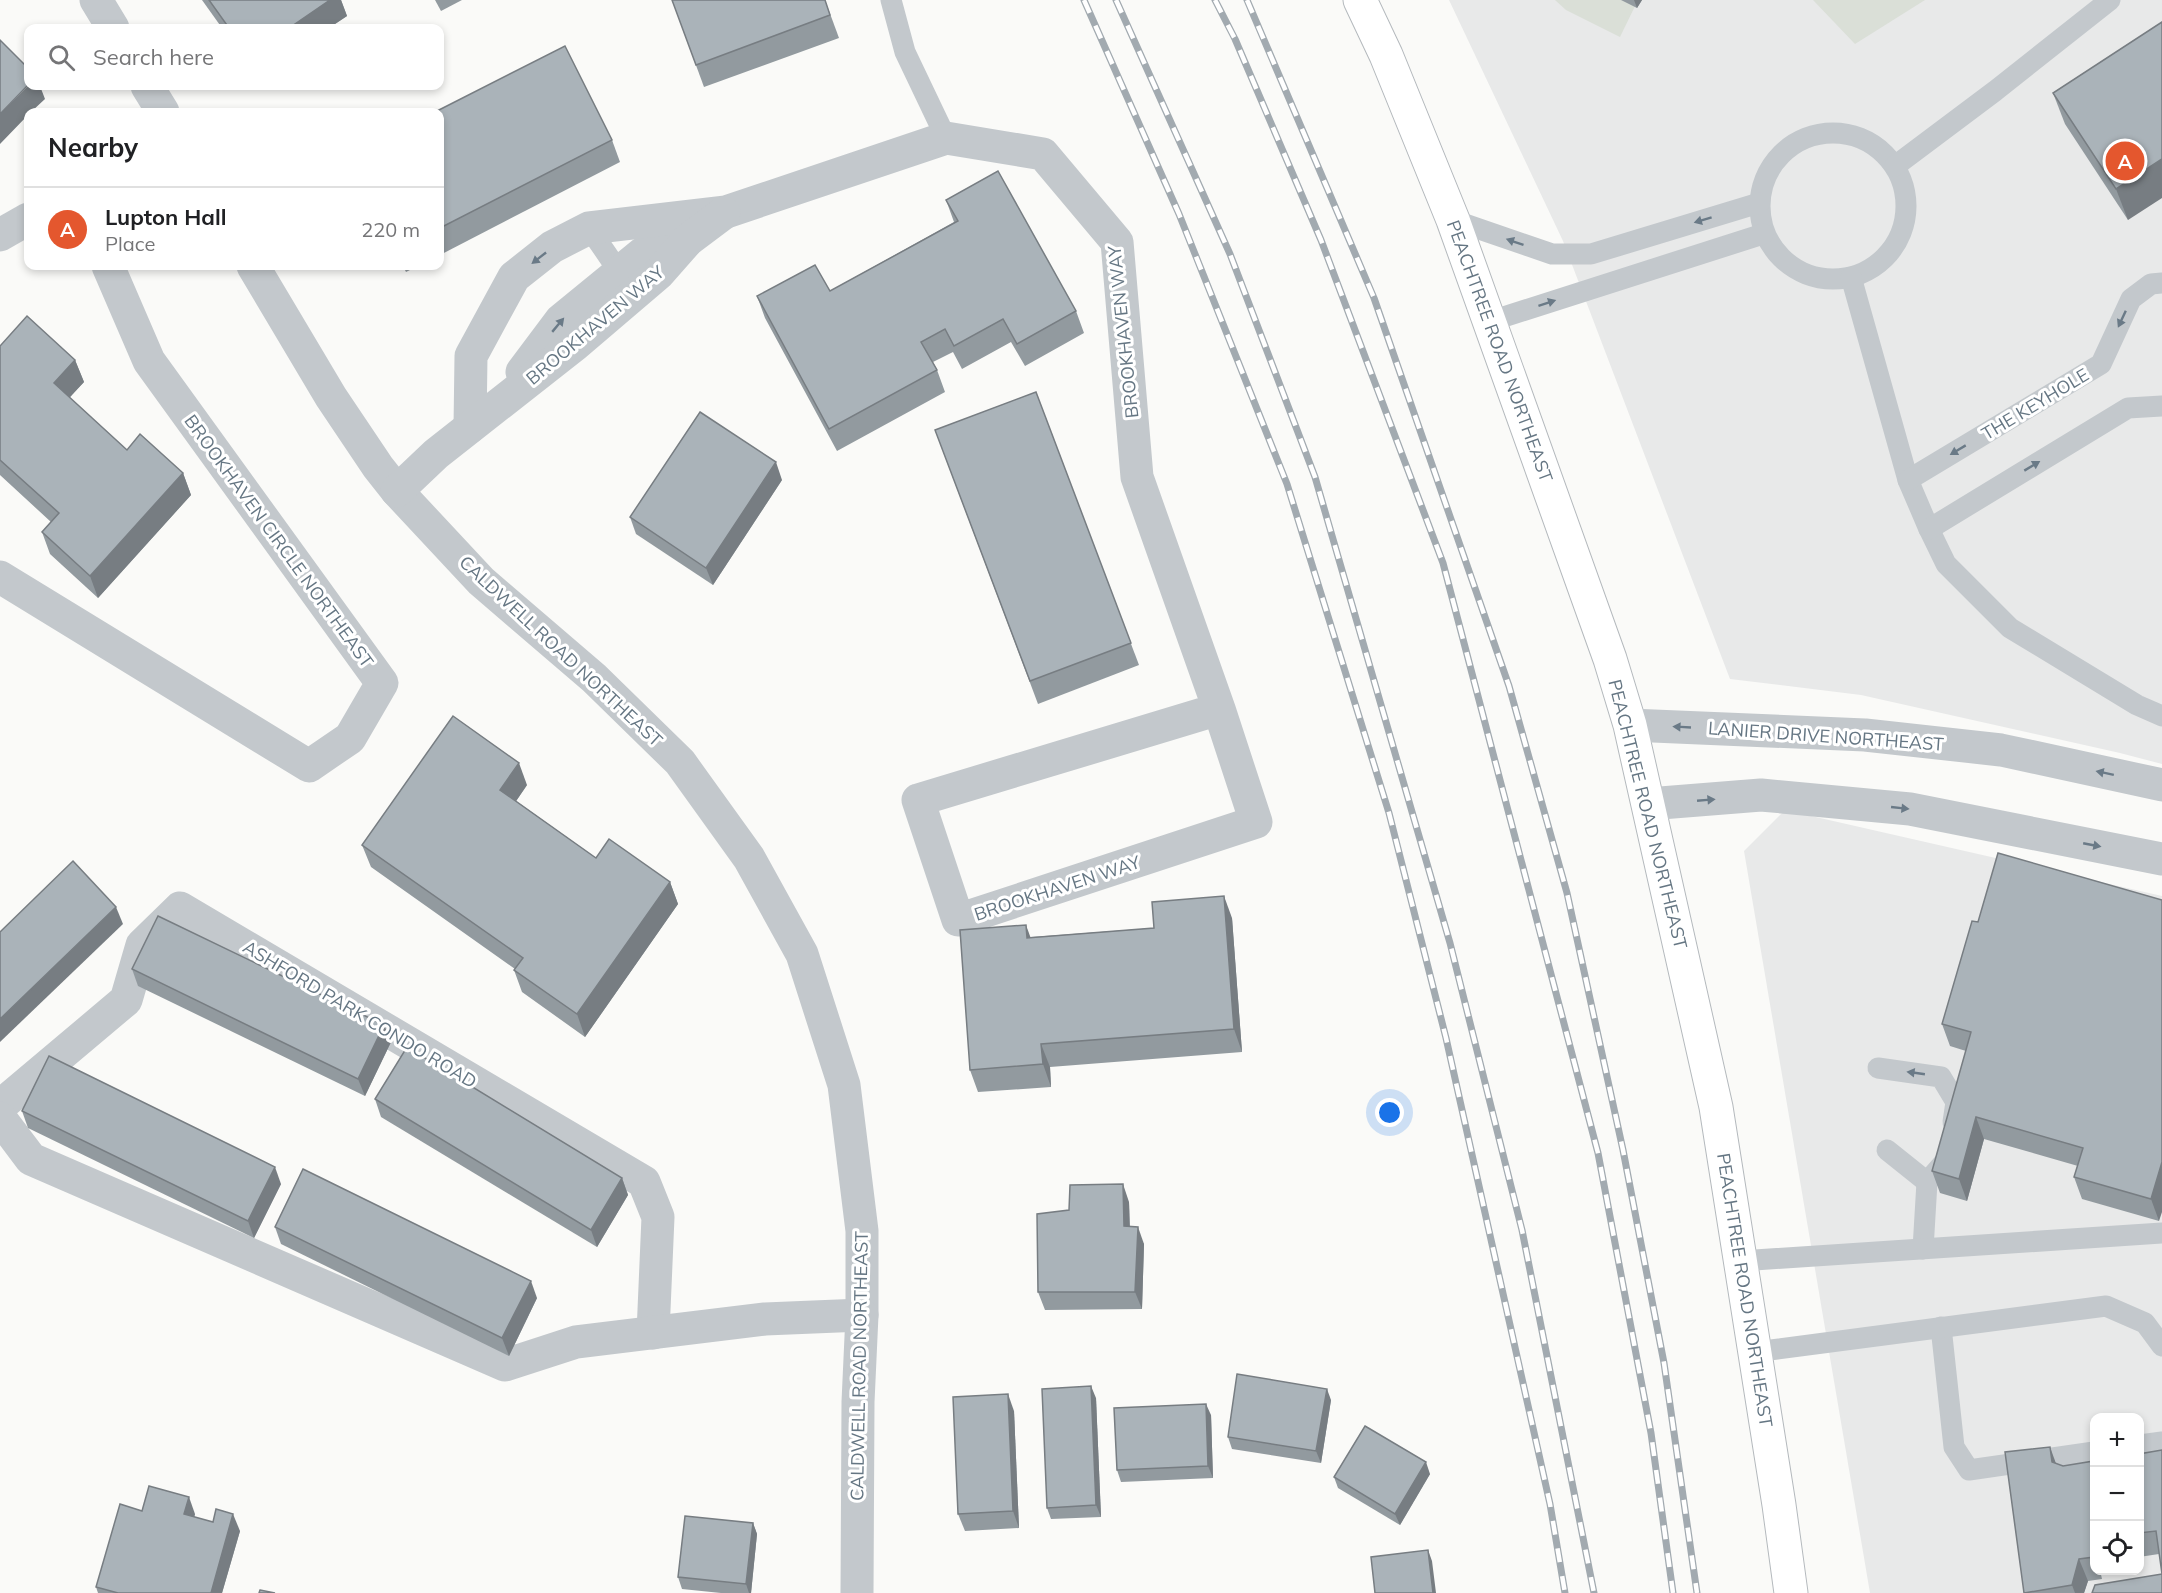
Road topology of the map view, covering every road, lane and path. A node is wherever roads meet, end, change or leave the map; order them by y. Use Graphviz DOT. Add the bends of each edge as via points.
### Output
graph roads {
  1 [pos="96,0"];
  2 [pos="891,0"];
  3 [pos="1360,0"];
  4 [pos="2110,0"];
  5 [pos="111,24"];
  6 [pos="149,90"];
  7 [pos="161,108"];
  8 [pos="946,138"];
  9 [pos="1895,166"];
  10 [pos="1759,203"];
  11 [pos="726,212"];
  12 [pos="1453,220"];
  13 [pos="24,221"];
  14 [pos="589,228"];
  15 [pos="1763,234"];
  16 [pos="0,235"];
  17 [pos="110,270"];
  18 [pos="255,270"];
  19 [pos="1851,277"];
  20 [pos="627,284"];
  21 [pos="2162,284"];
  22 [pos="1491,321"];
  23 [pos="2162,406"];
  24 [pos="470,427"];
  25 [pos="1908,480"];
  26 [pos="397,491"];
  27 [pos="1929,529"];
  28 [pos="0,577"];
  29 [pos="1219,709"];
  30 [pos="2162,716"];
  31 [pos="1630,725"];
  32 [pos="2162,785"];
  33 [pos="1648,804"];
  34 [pos="2162,859"];
  35 [pos="1878,1068"];
  36 [pos="0,1107"];
  37 [pos="0,1118"];
  38 [pos="1887,1150"];
  39 [pos="1927,1182"];
  40 [pos="2162,1233"];
  41 [pos="1923,1249"];
  42 [pos="1740,1261"];
  43 [pos="862,1315"];
  44 [pos="1941,1327"];
  45 [pos="653,1333"];
  46 [pos="2162,1346"];
  47 [pos="1755,1352"];
  48 [pos="2162,1442"];
  49 [pos="2144,1444"];
  50 [pos="2090,1453"];
  51 [pos="857,1593"];
  52 [pos="1791,1593"];
  1 -- 5 [label="street"];
  2 -- 8 [label="lane" via="905,52"];
  3 -- 12 [label="highway, PEACHTREE ROAD NORTHEAST"];
  4 -- 9 [label="lane"];
  6 -- 7 [label="street"];
  8 -- 11 [label="street, BROOKHAVEN WAY"];
  8 -- 29 [label="street, BROOKHAVEN WAY" via="1043,154 1118,242 1137,477"];
  9 -- 10 [label="lane" via="1873,144 1849,133 1821,133 1791,144 1771,163"];
  9 -- 19 [label="lane" via="1905,190 1907,208 1901,233 1893,249 1874,267"];
  10 -- 12 [label="lane, one-way" via="1591,254 1574,255 1552,254"];
  10 -- 15 [label="lane"];
  11 -- 14 [label="street, BROOKHAVEN WAY"];
  11 -- 20 [label="street, BROOKHAVEN WAY" via="688,240 658,274"];
  12 -- 22 [label="highway, PEACHTREE ROAD NORTHEAST"];
  13 -- 16 [label="street"];
  14 -- 20 [label="lane"];
  14 -- 24 [label="street, BROOKHAVEN WAY, one-way" via="552,247 514,277 471,356"];
  15 -- 19 [label="lane" via="1790,267 1806,275 1831,280"];
  22 -- 15 [label="lane, one-way"];
  17 -- 28 [label="street, BROOKHAVEN CIRCLE NORTHEAST" via="149,361 382,683 350,738 309,766"];
  18 -- 26 [label="street, CALDWELL ROAD NORTHEAST" via="331,397"];
  19 -- 25 [label="lane"];
  24 -- 20 [label="street, BROOKHAVEN WAY, one-way" via="576,344"];
  21 -- 25 [label="lane, THE KEYHOLE, one-way" via="2151,284 2131,299 2101,364"];
  22 -- 31 [label="highway, PEACHTREE ROAD NORTHEAST"];
  27 -- 23 [label="lane, one-way" via="2128,408"];
  24 -- 26 [label="street, BROOKHAVEN WAY"];
  25 -- 27 [label="lane"];
  26 -- 43 [label="street, CALDWELL ROAD NORTHEAST" via="487,586 594,678 680,762 749,858 802,954 844,1085 862,1231"];
  27 -- 30 [label="lane" via="1946,564 2010,627 2137,705"];
  29 -- 29 [label="street, BROOKHAVEN WAY" via="918,800 958,920 1256,822"];
  32 -- 31 [label="street, LANIER DRIVE NORTHEAST, one-way" via="2001,750 1865,735"];
  31 -- 33 [label="highway, PEACHTREE ROAD NORTHEAST"];
  33 -- 34 [label="street, one-way" via="1761,795 1910,809"];
  33 -- 42 [label="highway, PEACHTREE ROAD NORTHEAST" via="1716,1107"];
  39 -- 35 [label="lane, one-way" via="1948,1158 1956,1102 1941,1077"];
  36 -- 45 [label="street, ASHFORD PARK CONDO ROAD" via="126,1000 142,945 180,908 644,1182 658,1217"];
  37 -- 45 [label="street" via="31,1159 505,1365 576,1342"];
  38 -- 39 [label="lane"];
  39 -- 41 [label="lane"];
  40 -- 41 [label="lane"];
  41 -- 42 [label="lane"];
  42 -- 47 [label="highway, PEACHTREE ROAD NORTHEAST"];
  43 -- 45 [label="street" via="765,1319"];
  43 -- 51 [label="street, CALDWELL ROAD NORTHEAST"];
  44 -- 46 [label="lane" via="2106,1306 2145,1323"];
  44 -- 47 [label="lane"];
  44 -- 50 [label="lane" via="1954,1447 1969,1470"];
  47 -- 52 [label="highway, PEACHTREE ROAD NORTHEAST"];
  48 -- 49 [label="lane"];
}
